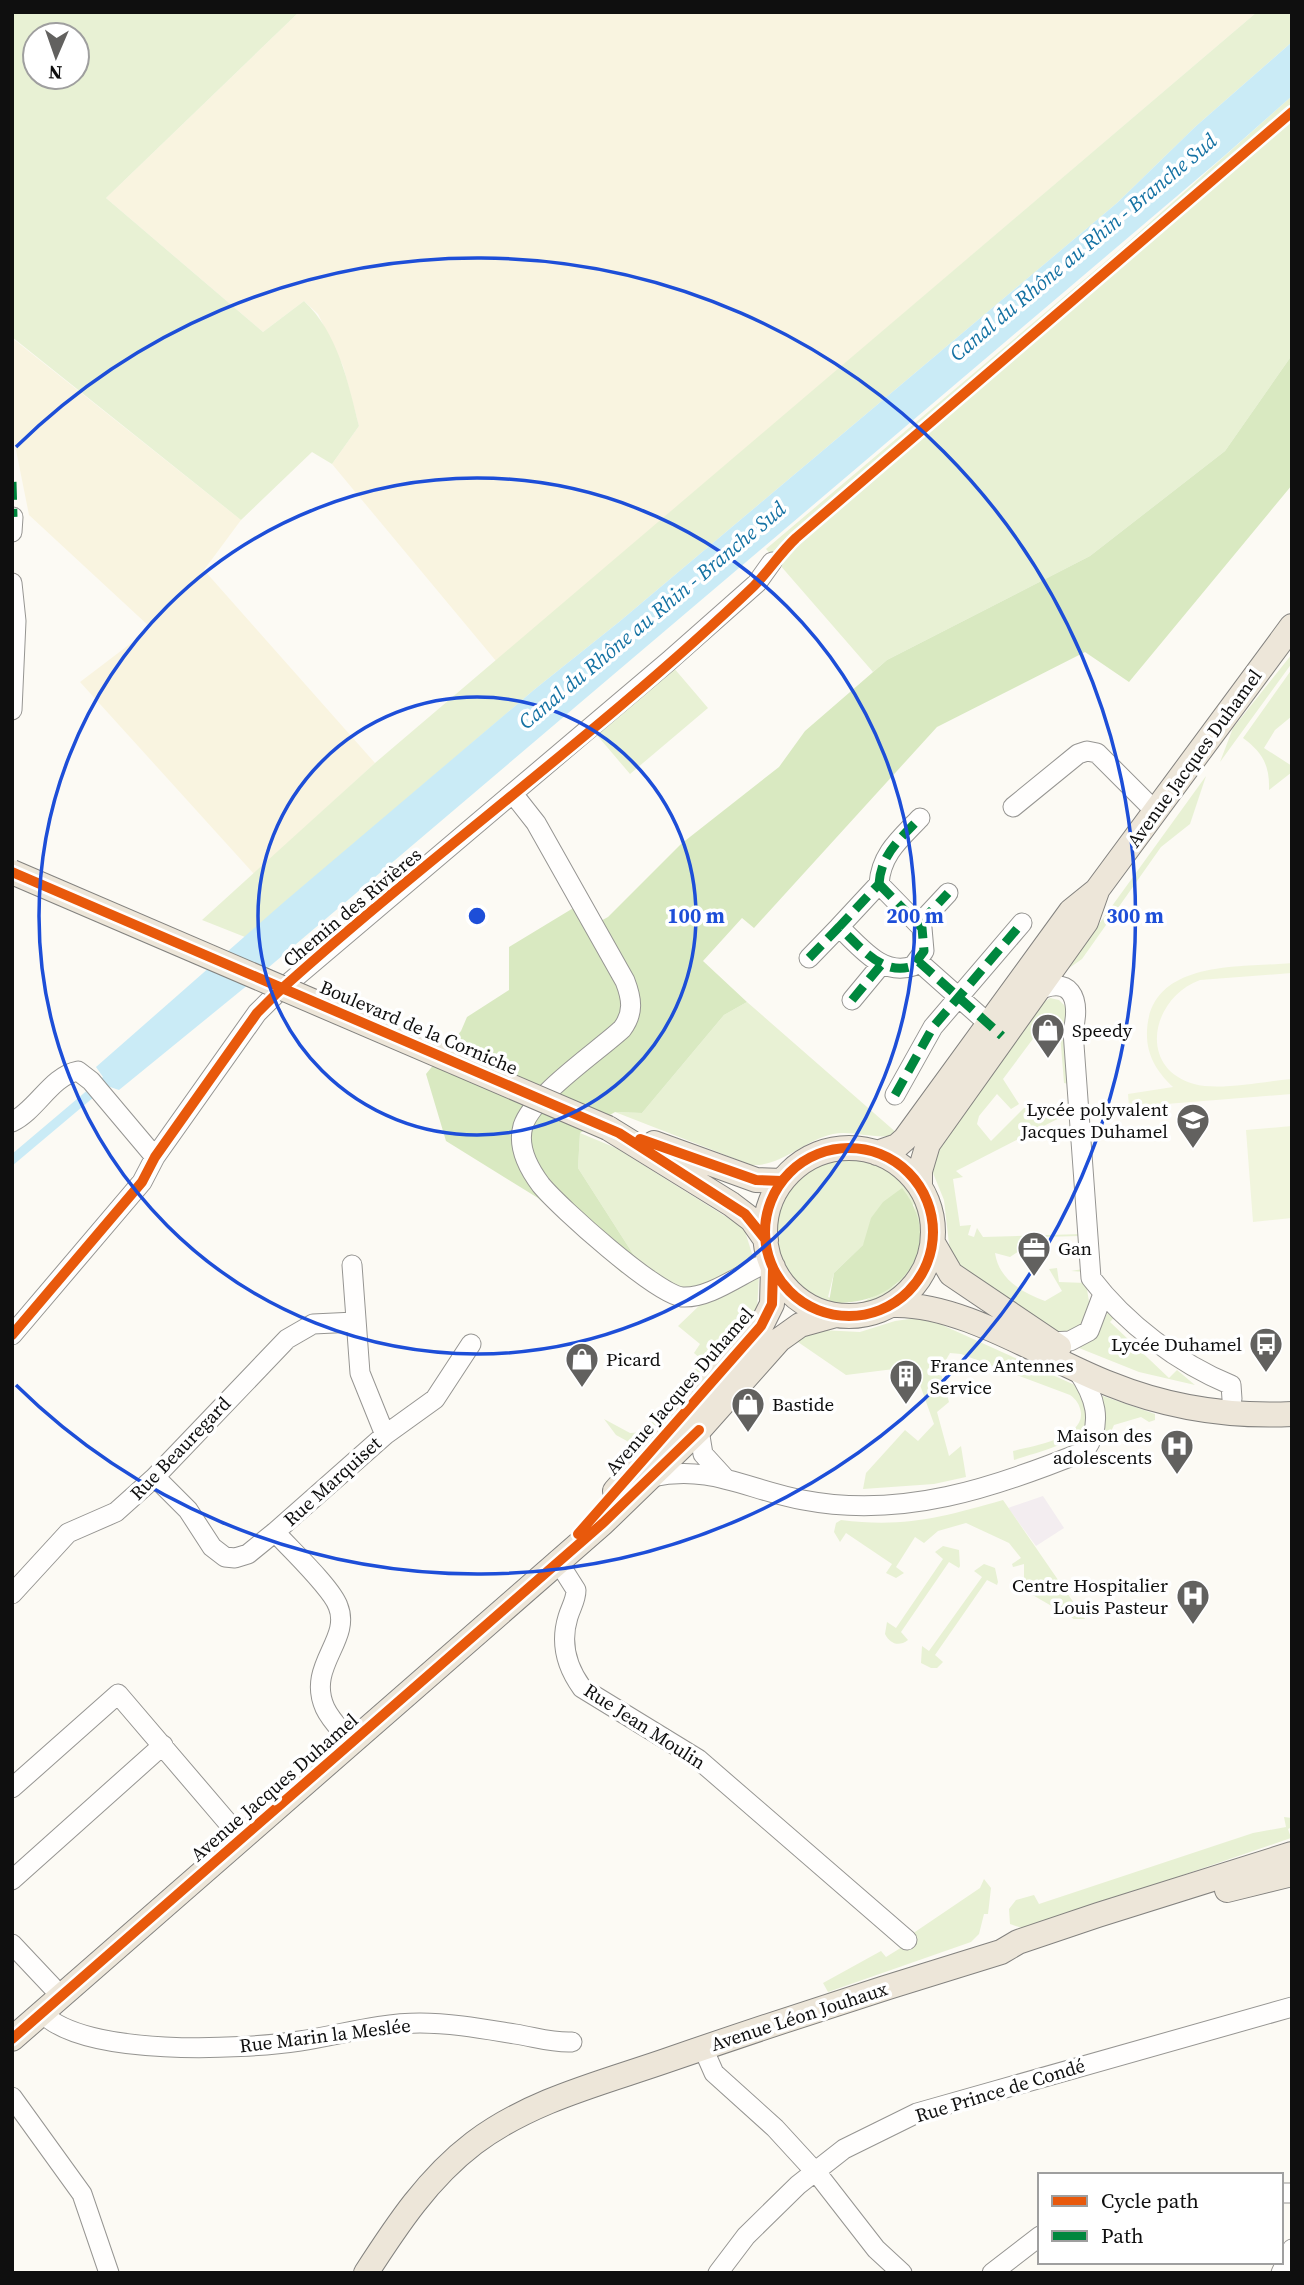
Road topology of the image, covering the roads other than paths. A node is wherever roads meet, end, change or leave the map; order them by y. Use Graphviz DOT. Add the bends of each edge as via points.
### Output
graph roads {
  1 [pos="772,562"];
  2 [pos="12,583"];
  3 [pos="1292,626"];
  4 [pos="12,710"];
  5 [pos="514,795"];
  6 [pos="1013,807"];
  7 [pos="1155,811"];
  8 [pos="920,818"];
  9 [pos="12,872"];
  10 [pos="879,884"];
  11 [pos="1097,890"];
  12 [pos="948,893"];
  13 [pos="920,923"];
  14 [pos="1022,923"];
  15 [pos="839,927"];
  16 [pos="809,958"];
  17 [pos="919,962"];
  18 [pos="881,965"];
  19 [pos="1033,993"];
  20 [pos="958,998"];
  21 [pos="852,1000"];
  22 [pos="995,1031"];
  23 [pos="895,1095"];
  24 [pos="12,1122"];
  25 [pos="613,1130"];
  26 [pos="877,1153"];
  27 [pos="156,1157"];
  28 [pos="782,1181"];
  29 [pos="920,1186"];
  30 [pos="933,1243"];
  31 [pos="770,1256"];
  32 [pos="352,1265"];
  33 [pos="1103,1294"];
  34 [pos="892,1305"];
  35 [pos="836,1315"];
  36 [pos="355,1322"];
  37 [pos="12,1335"];
  38 [pos="1051,1342"];
  39 [pos="471,1344"];
  40 [pos="1077,1370"];
  41 [pos="1233,1399"];
  42 [pos="1292,1399"];
  43 [pos="1292,1414"];
  44 [pos="699,1430"];
  45 [pos="386,1435"];
  46 [pos="645,1471"];
  47 [pos="724,1476"];
  48 [pos="155,1477"];
  49 [pos="275,1532"];
  50 [pos="557,1560"];
  51 [pos="12,1594"];
  52 [pos="351,1742"];
  53 [pos="163,1745"];
  54 [pos="12,1788"];
  55 [pos="241,1838"];
  56 [pos="1292,1854"];
  57 [pos="1292,1874"];
  58 [pos="12,1880"];
  59 [pos="907,1940"];
  60 [pos="12,1944"];
  61 [pos="1001,1952"];
  62 [pos="61,1996"];
  63 [pos="1292,2007"];
  64 [pos="42,2013"];
  65 [pos="12,2039"];
  66 [pos="572,2042"];
  67 [pos="703,2048"];
  68 [pos="12,2097"];
  69 [pos="814,2172"];
  70 [pos="1038,2237"];
  71 [pos="1292,2249"];
  72 [pos="108,2273"];
  73 [pos="366,2273"];
  74 [pos="718,2273"];
  75 [pos="902,2273"];
  76 [pos="992,2273"];
  77 [pos="1281,2273"];
  1 -- 5 [label="street, Chemin des Rivières" via="757,583"];
  2 -- 4 [label="street" via="16,641"];
  3 -- 7 [label="main road, Avenue Jacques Duhamel"];
  5 -- 27 [label="street, Chemin des Rivières" via="313,960 257,1013"];
  5 -- 31 [label="street" via="536,823 625,981 631,1004 622,1029 528,1115 521,1139 528,1164 556,1201 670,1295 694,1296"];
  6 -- 7 [label="street" via="1087,751 1097,753"];
  7 -- 11 [label="main road, Avenue Jacques Duhamel"];
  8 -- 10 [label="street" via="886,854"];
  9 -- 25 [label="main road, Boulevard de la Corniche, bridge"];
  10 -- 13 [label="street"];
  10 -- 15 [label="street"];
  11 -- 19 [label="main road, Avenue Jacques Duhamel" via="1086,922"];
  11 -- 22 [label="main road, Avenue Jacques Duhamel" via="1071,911"];
  12 -- 13 [label="street"];
  13 -- 17 [label="street" via="925,944"];
  14 -- 20 [label="street"];
  15 -- 16 [label="street"];
  15 -- 18 [label="street"];
  17 -- 18 [label="street" via="900,969"];
  17 -- 20 [label="street"];
  18 -- 21 [label="street"];
  19 -- 22 [label="main road, Avenue Jacques Duhamel"];
  19 -- 33 [label="street" via="1062,987 1078,1008 1073,1031 1091,1278"];
  20 -- 22 [label="street"];
  20 -- 23 [label="street" via="933,1027"];
  22 -- 26 [label="main road, Avenue Jacques Duhamel" via="905,1139"];
  22 -- 29 [label="main road, Avenue Jacques Duhamel" via="928,1144"];
  24 -- 27 [label="street" via="33,1110 66,1073 78,1071"];
  25 -- 28 [label="main road, Boulevard de la Corniche" via="756,1180"];
  25 -- 31 [label="main road, Boulevard de la Corniche" via="752,1220"];
  26 -- 28 [label="main road" via="856,1149 825,1152 806,1160"];
  26 -- 29 [label="main road" via="901,1166"];
  27 -- 37 [label="street, Chemin des Rivières" via="142,1182"];
  28 -- 31 [label="main road" via="768,1213"];
  29 -- 30 [label="main road" via="932,1217"];
  30 -- 34 [label="main road" via="921,1276"];
  30 -- 38 [label="main road" via="951,1274"];
  31 -- 35 [label="main road" via="795,1296"];
  31 -- 46 [label="main road, Avenue Jacques Duhamel" via="772,1304 761,1326"];
  32 -- 36 [label="street, Rue Marquiset"];
  33 -- 38 [label="street" via="1089,1331"];
  33 -- 41 [label="street" via="1174,1356 1231,1385"];
  34 -- 35 [label="main road" via="861,1315"];
  34 -- 40 [label="main road" via="944,1312"];
  35 -- 44 [label="main road, Avenue Jacques Duhamel" via="793,1328"];
  36 -- 45 [label="street, Rue Marquiset" via="360,1373"];
  36 -- 48 [label="street, Rue Beauregard" via="313,1324 287,1339"];
  38 -- 41 [label="main road" via="1150,1385"];
  39 -- 45 [label="street" via="435,1399"];
  40 -- 43 [label="main road" via="1138,1395 1197,1410"];
  40 -- 47 [label="street" via="1090,1389 1097,1413 1085,1451 966,1493 895,1505 803,1500"];
  41 -- 42 [label="main road"];
  44 -- 46 [label="main road, Avenue Jacques Duhamel"];
  44 -- 47 [label="street" via="703,1454"];
  45 -- 49 [label="street, Rue Marquiset"];
  46 -- 47 [label="street"];
  46 -- 50 [label="main road, Avenue Jacques Duhamel"];
  48 -- 49 [label="street, Rue Marquiset" via="225,1557 248,1554"];
  48 -- 51 [label="street, Rue Beauregard" via="116,1512 68,1533"];
  49 -- 52 [label="street, Rue Marquiset" via="338,1605 340,1624 323,1664 319,1690 327,1712"];
  50 -- 52 [label="main road, Avenue Jacques Duhamel"];
  50 -- 59 [label="street, Rue Jean Moulin" via="576,1590 564,1650 582,1688 698,1759"];
  52 -- 55 [label="main road, Avenue Jacques Duhamel"];
  53 -- 54 [label="street" via="118,1694"];
  53 -- 55 [label="street"];
  53 -- 58 [label="street"];
  55 -- 62 [label="main road, Avenue Jacques Duhamel"];
  56 -- 61 [label="main road, Avenue Léon Jouhaux" via="1098,1915"];
  57 -- 61 [label="main road" via="1196,1897 1045,1945"];
  60 -- 62 [label="street"];
  61 -- 67 [label="main road, Avenue Léon Jouhaux"];
  62 -- 64 [label="main road, Avenue Jacques Duhamel"];
  63 -- 69 [label="street, Rue Prince de Condé" via="917,2113 844,2149"];
  64 -- 65 [label="main road, Avenue Jacques Duhamel"];
  64 -- 66 [label="street, Rue Marin la Meslée" via="57,2026 84,2037 202,2048 288,2042 419,2023"];
  67 -- 69 [label="street" via="714,2073 775,2128"];
  67 -- 73 [label="main road, Avenue Léon Jouhaux" via="562,2097 501,2124 425,2189"];
  68 -- 72 [label="street" via="82,2194"];
  69 -- 74 [label="street, Rue Prince de Condé" via="772,2209"];
  69 -- 75 [label="street" via="876,2249"];
  70 -- 76 [label="street"];
  71 -- 77 [label="street"];
}
